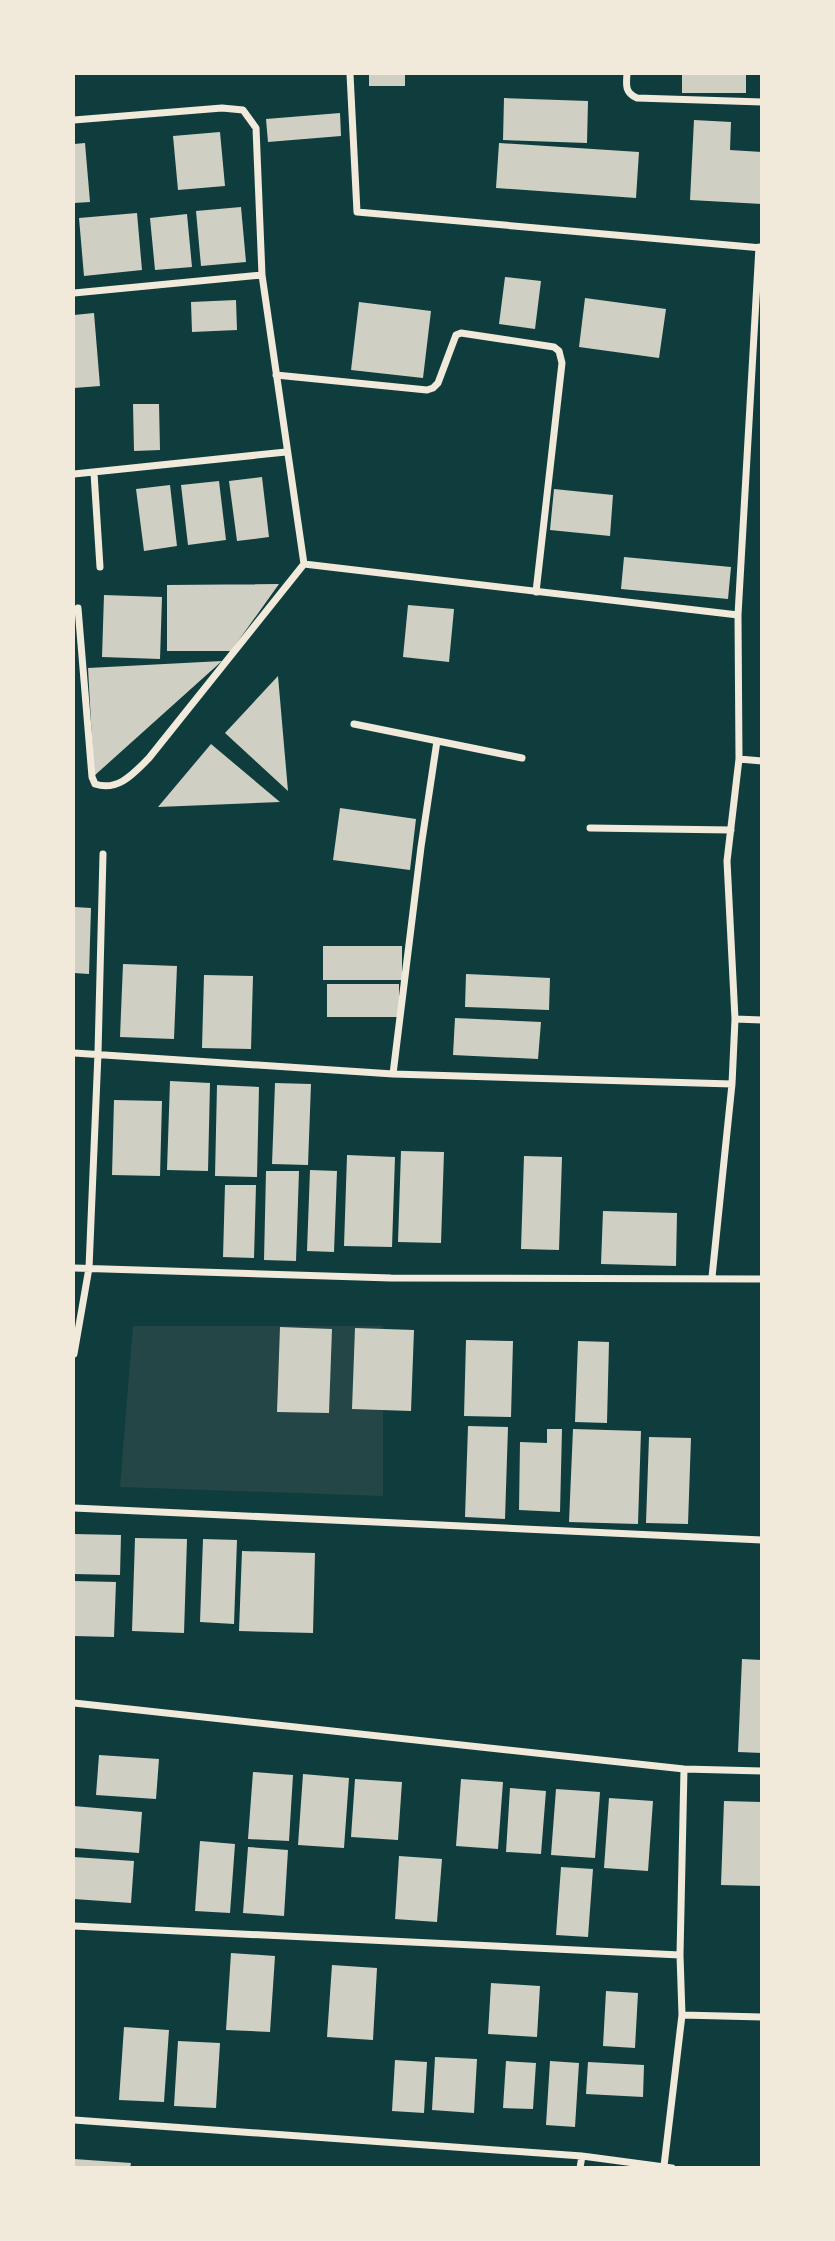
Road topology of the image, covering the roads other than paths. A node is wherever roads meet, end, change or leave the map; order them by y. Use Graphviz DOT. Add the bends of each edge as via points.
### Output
graph roads {
  1 [pos="349,74"];
  2 [pos="627,74"];
  3 [pos="761,102"];
  4 [pos="74,120"];
  5 [pos="760,247"];
  6 [pos="262,275"];
  7 [pos="74,293"];
  8 [pos="276,375"];
  9 [pos="750,408"];
  10 [pos="761,409"];
  11 [pos="286,452"];
  12 [pos="94,473"];
  13 [pos="74,474"];
  14 [pos="304,564"];
  15 [pos="100,567"];
  16 [pos="536,592"];
  17 [pos="78,608"];
  18 [pos="738,615"];
  19 [pos="354,724"];
  20 [pos="437,741"];
  21 [pos="522,758"];
  22 [pos="739,759"];
  23 [pos="761,761"];
  24 [pos="590,828"];
  25 [pos="731,830"];
  26 [pos="103,855"];
  27 [pos="735,1019"];
  28 [pos="761,1020"];
  29 [pos="74,1053"];
  30 [pos="98,1053"];
  31 [pos="393,1074"];
  32 [pos="732,1084"];
  33 [pos="74,1268"];
  34 [pos="89,1268"];
  35 [pos="712,1278"];
  36 [pos="761,1279"];
  37 [pos="74,1354"];
  38 [pos="74,1508"];
  39 [pos="761,1540"];
  40 [pos="74,1703"];
  41 [pos="684,1769"];
  42 [pos="761,1771"];
  43 [pos="74,1926"];
  44 [pos="680,1955"];
  45 [pos="682,2015"];
  46 [pos="761,2017"];
  47 [pos="74,2120"];
  48 [pos="582,2156"];
  49 [pos="668,2167"];
  50 [pos="580,2168"];
  1 -- 5 [label="street" via="357,212"];
  2 -- 3 [label="street" via="627,89 637,98"];
  4 -- 6 [label="street" via="243,110 256,128"];
  5 -- 9 [label="street"];
  6 -- 7 [label="street"];
  6 -- 8 [label="street"];
  8 -- 11 [label="street"];
  8 -- 16 [label="street" via="426,390 438,383 456,335 461,333 559,351 562,363"];
  9 -- 10 [label="street"];
  9 -- 18 [label="street"];
  11 -- 12 [label="street"];
  11 -- 14 [label="street"];
  12 -- 13 [label="street"];
  12 -- 15 [label="street"];
  14 -- 16 [label="street"];
  14 -- 17 [label="street" via="149,758 130,777 105,788 96,785 92,777"];
  16 -- 18 [label="street"];
  18 -- 22 [label="street"];
  19 -- 20 [label="street"];
  20 -- 21 [label="street"];
  20 -- 31 [label="street"];
  22 -- 23 [label="street"];
  22 -- 25 [label="street"];
  24 -- 25 [label="street"];
  25 -- 27 [label="street" via="727,860"];
  26 -- 30 [label="street"];
  27 -- 28 [label="street"];
  27 -- 32 [label="street"];
  29 -- 30 [label="street"];
  30 -- 31 [label="street"];
  30 -- 34 [label="street"];
  31 -- 32 [label="street"];
  32 -- 35 [label="street"];
  33 -- 34 [label="street"];
  34 -- 35 [label="street" via="391,1278"];
  34 -- 37 [label="street"];
  35 -- 36 [label="street"];
  38 -- 39 [label="street"];
  40 -- 41 [label="street"];
  41 -- 42 [label="street"];
  41 -- 44 [label="street"];
  43 -- 44 [label="street"];
  44 -- 45 [label="street"];
  45 -- 46 [label="street"];
  45 -- 49 [label="street"];
  47 -- 48 [label="street"];
  48 -- 49 [label="street"];
  48 -- 50 [label="street"];
}
